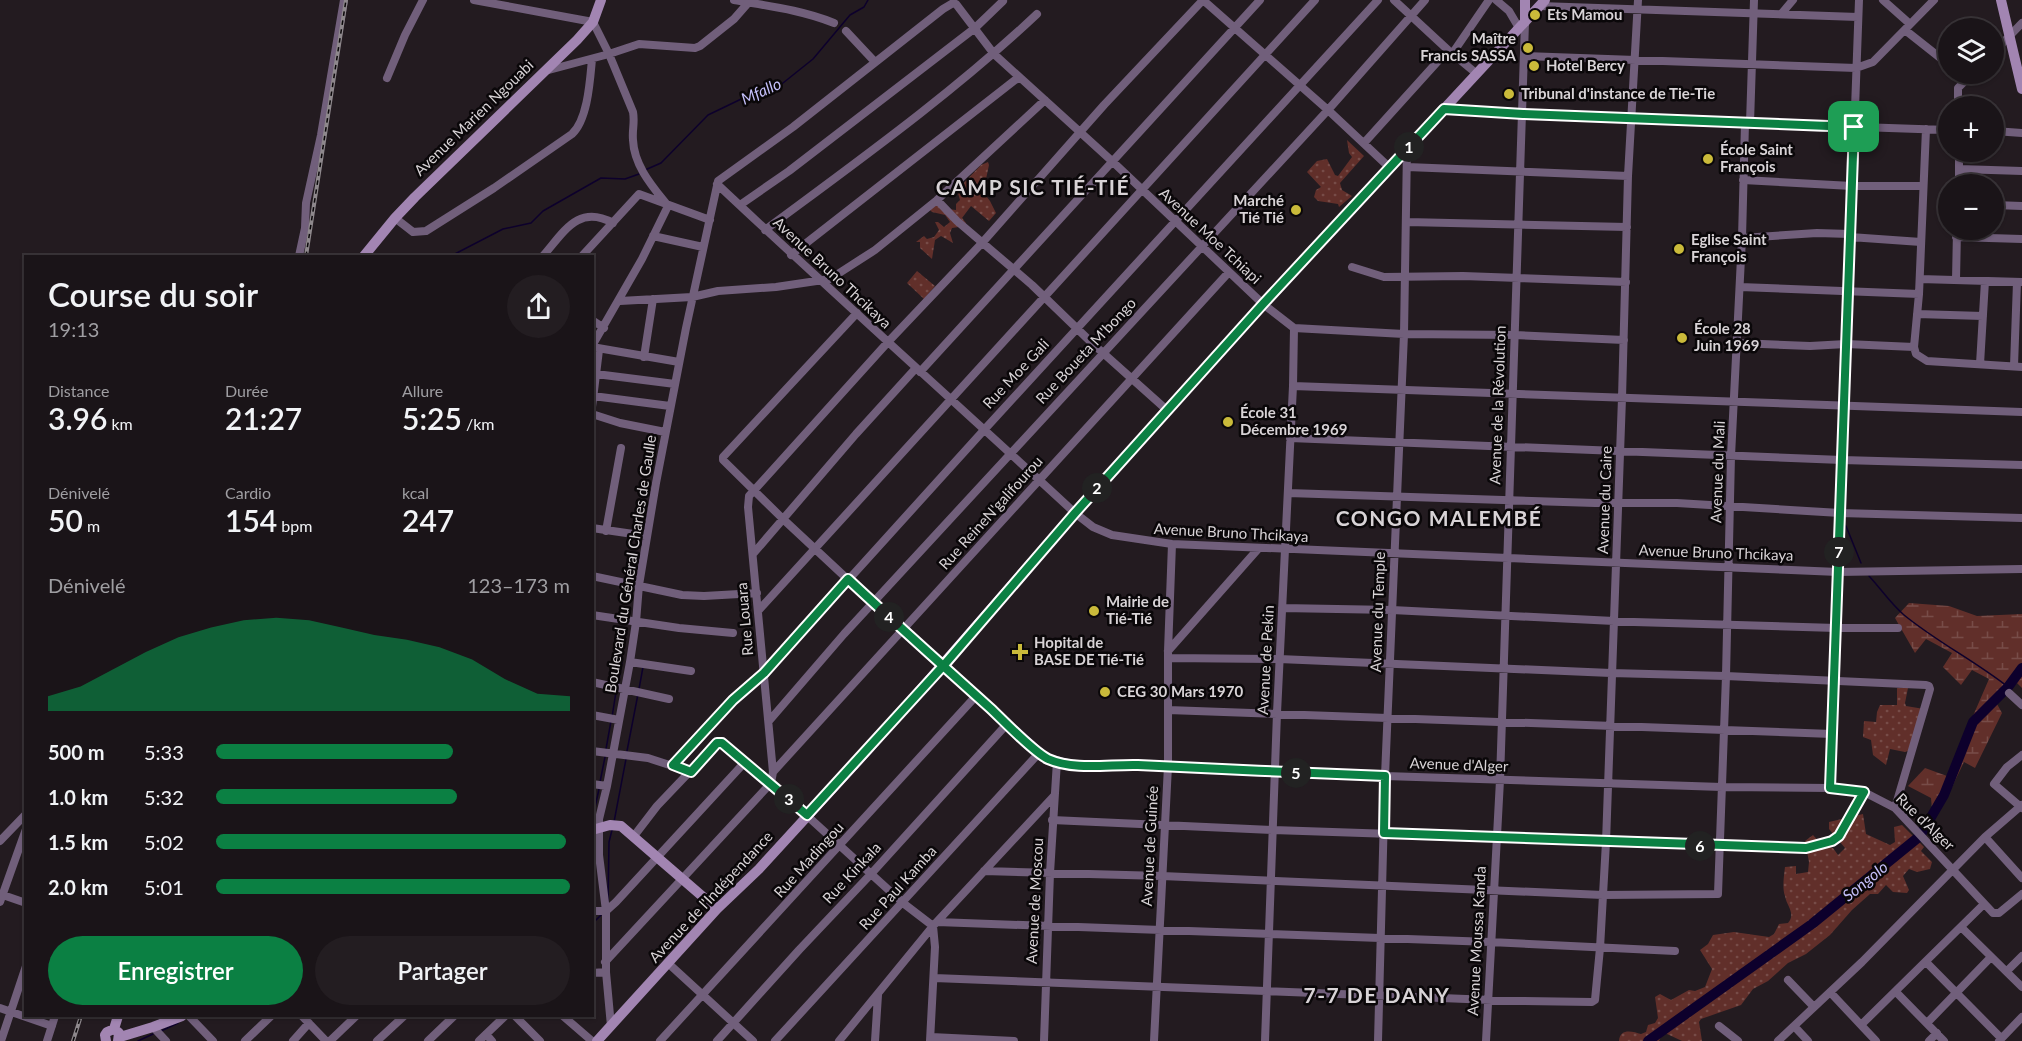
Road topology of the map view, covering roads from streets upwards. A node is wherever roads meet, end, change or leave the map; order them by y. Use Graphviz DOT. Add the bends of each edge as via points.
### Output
graph roads {
  1 [pos="344,0"];
  2 [pos="423,0"];
  3 [pos="474,0"];
  4 [pos="601,0"];
  5 [pos="734,0"];
  6 [pos="1203,0"];
  7 [pos="1260,0"];
  8 [pos="1315,0"];
  9 [pos="1378,0"];
  10 [pos="1394,0"];
  11 [pos="1425,0"];
  12 [pos="1489,0"];
  13 [pos="1496,0"];
  14 [pos="1525,0"];
  15 [pos="1529,0"];
  16 [pos="1754,0"];
  17 [pos="1793,0"];
  18 [pos="1859,0"];
  19 [pos="1883,0"];
  20 [pos="1934,0"];
  21 [pos="2001,0"];
  22 [pos="1003,1"];
  23 [pos="748,3"];
  24 [pos="763,3"];
  25 [pos="1543,3"];
  26 [pos="1638,4"];
  27 [pos="1754,12"];
  28 [pos="1782,13"];
  29 [pos="1037,14"];
  30 [pos="1410,15"];
  31 [pos="1858,17"];
  32 [pos="593,22"];
  33 [pos="834,23"];
  34 [pos="1525,24"];
  35 [pos="2022,24"];
  36 [pos="1908,27"];
  37 [pos="975,28"];
  38 [pos="1234,28"];
  39 [pos="846,31"];
  40 [pos="2009,35"];
  41 [pos="2004,41"];
  42 [pos="1450,52"];
  43 [pos="609,54"];
  44 [pos="994,54"];
  45 [pos="1265,55"];
  46 [pos="1938,55"];
  47 [pos="1525,56"];
  48 [pos="592,59"];
  49 [pos="1635,61"];
  50 [pos="874,62"];
  51 [pos="1752,65"];
  52 [pos="1856,68"];
  53 [pos="545,71"];
  54 [pos="1477,74"];
  55 [pos="2021,75"];
  56 [pos="1019,77"];
  57 [pos="387,78"];
  58 [pos="1300,86"];
  59 [pos="2022,89"];
  60 [pos="1045,100"];
  61 [pos="1444,109"];
  62 [pos="1328,110"];
  63 [pos="1523,114"];
  64 [pos="1632,118"];
  65 [pos="1747,123"];
  66 [pos="1854,127"];
  67 [pos="1926,129"];
  68 [pos="1938,130"];
  69 [pos="2004,132"];
  70 [pos="1080,133"];
  71 [pos="2022,133"];
  72 [pos="1364,143"];
  73 [pos="1407,148"];
  74 [pos="1113,162"];
  75 [pos="1960,162"];
  76 [pos="1407,167"];
  77 [pos="1390,168"];
  78 [pos="1960,169"];
  79 [pos="2022,171"];
  80 [pos="1521,172"];
  81 [pos="1960,174"];
  82 [pos="1628,176"];
  83 [pos="1743,180"];
  84 [pos="718,183"];
  85 [pos="1852,186"];
  86 [pos="1923,186"];
  87 [pos="1142,191"];
  88 [pos="937,200"];
  89 [pos="740,205"];
  90 [pos="2004,205"];
  91 [pos="668,206"];
  92 [pos="2022,206"];
  93 [pos="395,218"];
  94 [pos="710,220"];
  95 [pos="1176,221"];
  96 [pos="1407,222"];
  97 [pos="612,223"];
  98 [pos="1519,224"];
  99 [pos="1627,227"];
  100 [pos="765,230"];
  101 [pos="1850,235"];
  102 [pos="653,236"];
  103 [pos="2004,237"];
  104 [pos="1742,238"];
  105 [pos="2022,239"];
  106 [pos="1957,240"];
  107 [pos="1921,242"];
  108 [pos="982,243"];
  109 [pos="703,247"];
  110 [pos="1202,247"];
  111 [pos="299,255"];
  112 [pos="365,255"];
  113 [pos="544,255"];
  114 [pos="583,255"];
  115 [pos="791,255"];
  116 [pos="1352,267"];
  117 [pos="1014,270"];
  118 [pos="1229,272"];
  119 [pos="1405,277"];
  120 [pos="1517,279"];
  121 [pos="1920,279"];
  122 [pos="1956,280"];
  123 [pos="822,281"];
  124 [pos="1985,281"];
  125 [pos="1626,282"];
  126 [pos="2019,282"];
  127 [pos="1740,287"];
  128 [pos="1848,291"];
  129 [pos="1919,294"];
  130 [pos="692,297"];
  131 [pos="1044,297"];
  132 [pos="653,299"];
  133 [pos="620,301"];
  134 [pos="1263,304"];
  135 [pos="857,313"];
  136 [pos="1917,314"];
  137 [pos="1983,316"];
  138 [pos="594,321"];
  139 [pos="604,328"];
  140 [pos="1294,328"];
  141 [pos="1077,329"];
  142 [pos="1404,334"];
  143 [pos="1515,335"];
  144 [pos="1624,340"];
  145 [pos="888,342"];
  146 [pos="1738,343"];
  147 [pos="1846,344"];
  148 [pos="595,347"];
  149 [pos="1914,347"];
  150 [pos="1104,353"];
  151 [pos="644,357"];
  152 [pos="679,362"];
  153 [pos="1980,364"];
  154 [pos="2018,366"];
  155 [pos="918,370"];
  156 [pos="596,375"];
  157 [pos="1132,379"];
  158 [pos="675,384"];
  159 [pos="1293,386"];
  160 [pos="594,389"];
  161 [pos="1401,389"];
  162 [pos="1514,394"];
  163 [pos="594,396"];
  164 [pos="1623,398"];
  165 [pos="950,400"];
  166 [pos="1734,402"];
  167 [pos="670,406"];
  168 [pos="1844,406"];
  169 [pos="1168,411"];
  170 [pos="2022,412"];
  171 [pos="594,415"];
  172 [pos="984,430"];
  173 [pos="665,432"];
  174 [pos="1290,438"];
  175 [pos="1399,444"];
  176 [pos="1512,447"];
  177 [pos="621,448"];
  178 [pos="1620,450"];
  179 [pos="1010,453"];
  180 [pos="1731,456"];
  181 [pos="1842,460"];
  182 [pos="2022,465"];
  183 [pos="1039,480"];
  184 [pos="752,490"];
  185 [pos="1288,493"];
  186 [pos="1397,496"];
  187 [pos="1510,500"];
  188 [pos="1617,503"];
  189 [pos="1730,506"];
  190 [pos="1075,513"];
  191 [pos="1840,513"];
  192 [pos="2022,518"];
  193 [pos="783,519"];
  194 [pos="594,528"];
  195 [pos="606,531"];
  196 [pos="647,536"];
  197 [pos="1172,544"];
  198 [pos="815,548"];
  199 [pos="1258,549"];
  200 [pos="1285,550"];
  201 [pos="753,554"];
  202 [pos="1394,554"];
  203 [pos="1508,558"];
  204 [pos="1616,563"];
  205 [pos="1729,567"];
  206 [pos="2022,569"];
  207 [pos="1838,572"];
  208 [pos="594,576"];
  209 [pos="848,579"];
  210 [pos="639,585"];
  211 [pos="757,593"];
  212 [pos="874,604"];
  213 [pos="1282,608"];
  214 [pos="1392,610"];
  215 [pos="758,611"];
  216 [pos="594,615"];
  217 [pos="1506,616"];
  218 [pos="1614,620"];
  219 [pos="636,622"];
  220 [pos="1726,624"];
  221 [pos="1836,628"];
  222 [pos="1898,628"];
  223 [pos="902,630"];
  224 [pos="733,633"];
  225 [pos="1168,654"];
  226 [pos="1279,659"];
  227 [pos="630,662"];
  228 [pos="1390,664"];
  229 [pos="944,665"];
  230 [pos="1504,669"];
  231 [pos="691,671"];
  232 [pos="764,673"];
  233 [pos="1611,673"];
  234 [pos="1726,676"];
  235 [pos="1834,681"];
  236 [pos="594,682"];
  237 [pos="625,689"];
  238 [pos="2009,693"];
  239 [pos="976,696"];
  240 [pos="669,699"];
  241 [pos="2022,705"];
  242 [pos="1168,710"];
  243 [pos="1277,714"];
  244 [pos="594,715"];
  245 [pos="1387,717"];
  246 [pos="619,720"];
  247 [pos="769,722"];
  248 [pos="1502,722"];
  249 [pos="1007,724"];
  250 [pos="1610,726"];
  251 [pos="1724,731"];
  252 [pos="1832,734"];
  253 [pos="594,751"];
  254 [pos="1040,753"];
  255 [pos="613,754"];
  256 [pos="2022,755"];
  257 [pos="1057,761"];
  258 [pos="745,762"];
  259 [pos="673,765"];
  260 [pos="1168,766"];
  261 [pos="691,772"];
  262 [pos="773,772"];
  263 [pos="1276,772"];
  264 [pos="1385,776"];
  265 [pos="1500,780"];
  266 [pos="771,783"];
  267 [pos="594,784"];
  268 [pos="1608,784"];
  269 [pos="607,786"];
  270 [pos="1722,788"];
  271 [pos="1830,788"];
  272 [pos="1864,792"];
  273 [pos="1054,796"];
  274 [pos="2021,806"];
  275 [pos="1895,808"];
  276 [pos="807,815"];
  277 [pos="24,816"];
  278 [pos="1052,820"];
  279 [pos="1165,825"];
  280 [pos="595,829"];
  281 [pos="1273,830"];
  282 [pos="1384,833"];
  283 [pos="24,834"];
  284 [pos="634,836"];
  285 [pos="1985,837"];
  286 [pos="1496,838"];
  287 [pos="0,841"];
  288 [pos="1606,842"];
  289 [pos="840,846"];
  290 [pos="1720,846"];
  291 [pos="657,857"];
  292 [pos="1953,869"];
  293 [pos="984,871"];
  294 [pos="1050,873"];
  295 [pos="871,874"];
  296 [pos="1162,876"];
  297 [pos="2022,878"];
  298 [pos="682,880"];
  299 [pos="1271,882"];
  300 [pos="1382,886"];
  301 [pos="1493,890"];
  302 [pos="2022,894"];
  303 [pos="1603,895"];
  304 [pos="1,897"];
  305 [pos="24,903"];
  306 [pos="903,903"];
  307 [pos="1984,904"];
  308 [pos="717,909"];
  309 [pos="606,911"];
  310 [pos="594,912"];
  311 [pos="935,924"];
  312 [pos="1047,927"];
  313 [pos="1961,927"];
  314 [pos="1158,930"];
  315 [pos="1268,935"];
  316 [pos="1381,939"];
  317 [pos="1490,942"];
  318 [pos="1600,948"];
  319 [pos="1675,951"];
  320 [pos="2022,956"];
  321 [pos="1990,957"];
  322 [pos="605,962"];
  323 [pos="1926,962"];
  324 [pos="669,964"];
  325 [pos="2007,971"];
  326 [pos="24,972"];
  327 [pos="606,972"];
  328 [pos="594,973"];
  329 [pos="934,978"];
  330 [pos="1788,980"];
  331 [pos="1044,983"];
  332 [pos="2022,987"];
  333 [pos="1156,988"];
  334 [pos="1267,992"];
  335 [pos="1830,992"];
  336 [pos="1896,992"];
  337 [pos="702,994"];
  338 [pos="878,994"];
  339 [pos="1956,994"];
  340 [pos="1380,996"];
  341 [pos="1487,999"];
  342 [pos="1813,1006"];
  343 [pos="0,1008"];
  344 [pos="10,1011"];
  345 [pos="24,1016"];
  346 [pos="27,1017"];
  347 [pos="55,1017"];
  348 [pos="118,1017"];
  349 [pos="176,1017"];
  350 [pos="190,1017"];
  351 [pos="270,1017"];
  352 [pos="355,1017"];
  353 [pos="403,1017"];
  354 [pos="453,1017"];
  355 [pos="504,1017"];
  356 [pos="516,1017"];
  357 [pos="565,1017"];
  358 [pos="306,1018"];
  359 [pos="2021,1019"];
  360 [pos="1927,1023"];
  361 [pos="733,1024"];
  362 [pos="1861,1025"];
  363 [pos="52,1026"];
  364 [pos="611,1026"];
  365 [pos="1719,1026"];
  366 [pos="1794,1026"];
  367 [pos="153,1027"];
  368 [pos="1936,1033"];
  369 [pos="486,1034"];
  370 [pos="117,1036"];
  371 [pos="931,1039"];
  372 [pos="1872,1040"];
  373 [pos="2000,1040"];
  374 [pos="1,1041"];
  375 [pos="47,1041"];
  376 [pos="106,1041"];
  377 [pos="166,1041"];
  378 [pos="213,1041"];
  379 [pos="245,1041"];
  380 [pos="293,1041"];
  381 [pos="328,1041"];
  382 [pos="377,1041"];
  383 [pos="428,1041"];
  384 [pos="479,1041"];
  385 [pos="492,1041"];
  386 [pos="540,1041"];
  387 [pos="592,1041"];
  388 [pos="597,1041"];
  389 [pos="660,1041"];
  390 [pos="717,1041"];
  391 [pos="753,1041"];
  392 [pos="775,1041"];
  393 [pos="839,1041"];
  394 [pos="875,1041"];
  395 [pos="1014,1041"];
  396 [pos="1044,1041"];
  397 [pos="1154,1041"];
  398 [pos="1265,1041"];
  399 [pos="1378,1041"];
  400 [pos="1486,1041"];
  401 [pos="1738,1041"];
  402 [pos="1778,1041"];
  403 [pos="1808,1041"];
  404 [pos="1929,1041"];
  405 [pos="1944,1041"];
  1 -- 111 [label="street"];
  2 -- 57 [label="street"];
  3 -- 32 [label="street"];
  4 -- 32 [label="street, Avenue Marien Ngouabi"];
  5 -- 23 [label="street"];
  6 -- 38 [label="street"];
  6 -- 70 [label="street"];
  7 -- 38 [label="street"];
  8 -- 45 [label="street"];
  9 -- 58 [label="street, Rue Moe Gali"];
  10 -- 30 [label="street"];
  11 -- 30 [label="street, Rue Boueta M'bongo"];
  12 -- 42 [label="street"];
  13 -- 34 [label="street"];
  14 -- 34 [label="street, Avenue de la Révolution"];
  15 -- 34 [label="street, Avenue de la Révolution"];
  16 -- 27 [label="street, Avenue du Mali"];
  17 -- 28 [label="street"];
  18 -- 31 [label="street"];
  19 -- 36 [label="street"];
  20 -- 36 [label="street"];
  21 -- 40 [label="street"];
  22 -- 37 [label="street"];
  23 -- 24 [label="street"];
  23 -- 43 [label="street" via="700,46 639,44"];
  24 -- 33 [label="street"];
  25 -- 26 [label="street"];
  25 -- 34 [label="street"];
  26 -- 27 [label="street"];
  26 -- 49 [label="street, Avenue du Caire"];
  27 -- 28 [label="street"];
  27 -- 51 [label="street, Avenue du Mali"];
  28 -- 31 [label="street"];
  29 -- 44 [label="street"];
  30 -- 42 [label="street"];
  30 -- 62 [label="street, Rue Boueta M'bongo"];
  31 -- 52 [label="street"];
  32 -- 43 [label="street"];
  32 -- 53 [label="street, Avenue Marien Ngouabi"];
  34 -- 47 [label="street, Avenue de la Révolution"];
  34 -- 54 [label="street"];
  35 -- 40 [label="street"];
  36 -- 46 [label="street"];
  36 -- 52 [label="street" via="1873,62"];
  37 -- 44 [label="street, Avenue Moe Tchiapi"];
  37 -- 50 [label="street, Avenue Moe Tchiapi" via="954,3"];
  37 -- 89 [label="street"];
  38 -- 45 [label="street"];
  38 -- 74 [label="street"];
  39 -- 50 [label="street"];
  40 -- 41 [label="street"];
  40 -- 55 [label="street"];
  42 -- 54 [label="street"];
  42 -- 72 [label="street"];
  43 -- 48 [label="street"];
  43 -- 91 [label="street" via="633,112 633,140 639,165"];
  44 -- 56 [label="street, Avenue Moe Tchiapi"];
  44 -- 100 [label="street"];
  45 -- 58 [label="street"];
  45 -- 87 [label="street"];
  47 -- 49 [label="street"];
  47 -- 63 [label="street, Avenue de la Révolution"];
  48 -- 53 [label="street"];
  48 -- 93 [label="street" via="580,122 572,134 426,231 414,232"];
  49 -- 51 [label="street"];
  49 -- 64 [label="street, Avenue du Caire"];
  50 -- 84 [label="street"];
  51 -- 52 [label="street"];
  51 -- 65 [label="street, Avenue du Mali"];
  52 -- 66 [label="street"];
  53 -- 93 [label="street, Avenue Marien Ngouabi"];
  54 -- 61 [label="street"];
  55 -- 59 [label="street"];
  56 -- 60 [label="street, Avenue Moe Tchiapi"];
  56 -- 115 [label="street"];
  58 -- 62 [label="street"];
  58 -- 95 [label="street, Rue Moe Gali"];
  60 -- 70 [label="street, Avenue Moe Tchiapi"];
  60 -- 88 [label="street"];
  61 -- 63 [label="street"];
  61 -- 73 [label="street"];
  62 -- 72 [label="street"];
  62 -- 110 [label="street, Rue Boueta M'bongo"];
  63 -- 64 [label="street"];
  63 -- 80 [label="street, Avenue de la Révolution"];
  64 -- 65 [label="street"];
  64 -- 82 [label="street, Avenue du Caire"];
  65 -- 66 [label="street"];
  65 -- 83 [label="street, Avenue du Mali"];
  66 -- 67 [label="street"];
  66 -- 85 [label="street"];
  67 -- 68 [label="street"];
  67 -- 86 [label="street"];
  69 -- 71 [label="street"];
  70 -- 74 [label="street, Avenue Moe Tchiapi"];
  70 -- 108 [label="street"];
  72 -- 77 [label="street"];
  73 -- 76 [label="street, Avenue du Temple"];
  73 -- 77 [label="street"];
  74 -- 87 [label="street, Avenue Moe Tchiapi"];
  74 -- 117 [label="street"];
  75 -- 78 [label="street"];
  76 -- 80 [label="street"];
  76 -- 96 [label="street, Avenue du Temple"];
  77 -- 134 [label="street"];
  78 -- 79 [label="street"];
  78 -- 81 [label="street"];
  80 -- 82 [label="street"];
  80 -- 98 [label="street, Avenue de la Révolution"];
  82 -- 99 [label="street, Avenue du Caire"];
  83 -- 85 [label="street"];
  83 -- 104 [label="street, Avenue du Mali"];
  84 -- 89 [label="street, Avenue Bruno Thcikaya"];
  84 -- 94 [label="street, Boulevard du Général Charles de Gaulle"];
  85 -- 86 [label="street"];
  85 -- 101 [label="street"];
  86 -- 107 [label="street"];
  87 -- 95 [label="street, Avenue Moe Tchiapi"];
  87 -- 131 [label="street"];
  88 -- 108 [label="street"];
  88 -- 123 [label="street" via="875,250"];
  89 -- 100 [label="street, Avenue Bruno Thcikaya"];
  90 -- 92 [label="street"];
  91 -- 94 [label="street"];
  91 -- 97 [label="street" via="639,194"];
  91 -- 102 [label="street"];
  93 -- 112 [label="street, Avenue Marien Ngouabi"];
  94 -- 109 [label="street, Boulevard du Général Charles de Gaulle"];
  95 -- 110 [label="street, Avenue Moe Tchiapi"];
  95 -- 141 [label="street, Rue Moe Gali"];
  96 -- 98 [label="street"];
  96 -- 119 [label="street, Avenue du Temple"];
  97 -- 113 [label="street" via="598,216 583,217"];
  97 -- 114 [label="street"];
  98 -- 99 [label="street"];
  98 -- 120 [label="street, Avenue de la Révolution"];
  99 -- 125 [label="street, Avenue du Caire"];
  100 -- 115 [label="street, Avenue Bruno Thcikaya"];
  101 -- 104 [label="street"];
  101 -- 107 [label="street"];
  101 -- 128 [label="street"];
  102 -- 109 [label="street"];
  102 -- 133 [label="street"];
  103 -- 105 [label="street"];
  104 -- 127 [label="street, Avenue du Mali"];
  106 -- 122 [label="street"];
  107 -- 121 [label="street"];
  108 -- 117 [label="street"];
  108 -- 145 [label="street"];
  109 -- 130 [label="street, Boulevard du Général Charles de Gaulle"];
  110 -- 118 [label="street, Avenue Moe Tchiapi"];
  110 -- 150 [label="street, Rue Boueta M'bongo"];
  115 -- 123 [label="street, Avenue Bruno Thcikaya"];
  116 -- 119 [label="street" via="1376,275"];
  117 -- 131 [label="street"];
  117 -- 155 [label="street"];
  118 -- 134 [label="street, Avenue Moe Tchiapi"];
  118 -- 157 [label="street, Rue ReineN'galifourou"];
  119 -- 120 [label="street"];
  119 -- 142 [label="street, Avenue du Temple"];
  120 -- 125 [label="street"];
  120 -- 143 [label="street, Avenue de la Révolution"];
  121 -- 122 [label="street"];
  121 -- 129 [label="street"];
  122 -- 124 [label="street"];
  123 -- 130 [label="street"];
  123 -- 135 [label="street, Avenue Bruno Thcikaya"];
  124 -- 126 [label="street"];
  124 -- 137 [label="street"];
  125 -- 144 [label="street, Avenue du Caire"];
  126 -- 154 [label="street"];
  127 -- 128 [label="street"];
  127 -- 146 [label="street, Avenue du Mali"];
  128 -- 129 [label="street"];
  128 -- 147 [label="street"];
  129 -- 136 [label="street"];
  130 -- 132 [label="street"];
  130 -- 152 [label="street, Boulevard du Général Charles de Gaulle"];
  131 -- 141 [label="street"];
  131 -- 165 [label="street"];
  132 -- 133 [label="street"];
  132 -- 151 [label="street"];
  133 -- 139 [label="street"];
  134 -- 140 [label="street, Avenue Moe Tchiapi"];
  134 -- 169 [label="street"];
  135 -- 145 [label="street, Avenue Bruno Thcikaya"];
  135 -- 184 [label="street, Avenue d'Alger" via="723,457"];
  136 -- 137 [label="street"];
  136 -- 149 [label="street"];
  137 -- 153 [label="street"];
  138 -- 139 [label="street"];
  139 -- 148 [label="street"];
  140 -- 142 [label="street"];
  140 -- 159 [label="street, Avenue de Pekin"];
  141 -- 150 [label="street"];
  141 -- 172 [label="street, Rue Moe Gali"];
  142 -- 143 [label="street"];
  142 -- 161 [label="street, Avenue du Temple"];
  143 -- 144 [label="street"];
  143 -- 162 [label="street, Avenue de la Révolution"];
  144 -- 164 [label="street, Avenue du Caire"];
  145 -- 155 [label="street, Avenue Bruno Thcikaya"];
  145 -- 184 [label="street"];
  146 -- 147 [label="street"];
  146 -- 166 [label="street, Avenue du Mali"];
  147 -- 149 [label="street"];
  147 -- 168 [label="street"];
  148 -- 151 [label="street"];
  148 -- 156 [label="street"];
  149 -- 153 [label="street" via="1916,354 1927,361"];
  150 -- 157 [label="street"];
  150 -- 179 [label="street, Rue Boueta M'bongo"];
  151 -- 152 [label="street"];
  152 -- 158 [label="street, Boulevard du Général Charles de Gaulle"];
  153 -- 154 [label="street"];
  155 -- 165 [label="street, Avenue Bruno Thcikaya"];
  155 -- 193 [label="street"];
  156 -- 158 [label="street"];
  156 -- 160 [label="street"];
  157 -- 169 [label="street"];
  157 -- 183 [label="street, Rue ReineN'galifourou"];
  158 -- 167 [label="street, Boulevard du Général Charles de Gaulle"];
  159 -- 161 [label="street"];
  159 -- 174 [label="street, Avenue de Pekin"];
  161 -- 162 [label="street"];
  161 -- 175 [label="street, Avenue du Temple"];
  162 -- 164 [label="street"];
  162 -- 176 [label="street, Avenue de la Révolution"];
  163 -- 167 [label="street"];
  164 -- 166 [label="street"];
  164 -- 178 [label="street, Avenue du Caire"];
  165 -- 172 [label="street, Avenue Bruno Thcikaya"];
  165 -- 198 [label="street"];
  166 -- 168 [label="street"];
  166 -- 180 [label="street, Avenue du Mali"];
  167 -- 173 [label="street, Boulevard du Général Charles de Gaulle"];
  168 -- 170 [label="street"];
  168 -- 181 [label="street"];
  169 -- 190 [label="street"];
  171 -- 173 [label="street"];
  172 -- 179 [label="street, Avenue Bruno Thcikaya"];
  172 -- 209 [label="street, Rue Moe Gali"];
  173 -- 196 [label="street, Boulevard du Général Charles de Gaulle"];
  174 -- 175 [label="street"];
  174 -- 185 [label="street, Avenue de Pekin"];
  175 -- 176 [label="street"];
  175 -- 186 [label="street, Avenue du Temple"];
  176 -- 178 [label="street"];
  176 -- 187 [label="street, Avenue de la Révolution"];
  177 -- 195 [label="street"];
  178 -- 180 [label="street"];
  178 -- 188 [label="street, Avenue du Caire"];
  179 -- 183 [label="street, Avenue Bruno Thcikaya"];
  179 -- 212 [label="street, Rue Boueta M'bongo"];
  180 -- 181 [label="street"];
  180 -- 189 [label="street, Avenue du Mali"];
  181 -- 182 [label="street"];
  181 -- 191 [label="street"];
  183 -- 190 [label="street, Avenue Bruno Thcikaya"];
  183 -- 223 [label="street, Rue ReineN'galifourou"];
  184 -- 193 [label="street, Avenue d'Alger"];
  184 -- 201 [label="street, Rue Louara" via="748,500"];
  185 -- 186 [label="street"];
  185 -- 200 [label="street, Avenue de Pekin"];
  186 -- 187 [label="street"];
  186 -- 202 [label="street, Avenue du Temple"];
  187 -- 188 [label="street"];
  187 -- 203 [label="street, Avenue de la Révolution"];
  188 -- 189 [label="street"];
  188 -- 204 [label="street, Avenue du Caire"];
  189 -- 191 [label="street"];
  189 -- 205 [label="street, Avenue du Mali"];
  190 -- 197 [label="street, Avenue Bruno Thcikaya" via="1112,536"];
  190 -- 229 [label="street"];
  191 -- 192 [label="street"];
  191 -- 207 [label="street"];
  193 -- 198 [label="street, Avenue d'Alger"];
  193 -- 201 [label="street"];
  194 -- 195 [label="street"];
  195 -- 196 [label="street"];
  196 -- 210 [label="street, Boulevard du Général Charles de Gaulle"];
  197 -- 199 [label="street, Avenue Bruno Thcikaya"];
  197 -- 225 [label="street, Avenue de Guinée"];
  198 -- 209 [label="street, Avenue d'Alger"];
  198 -- 215 [label="street"];
  199 -- 200 [label="street, Avenue Bruno Thcikaya"];
  199 -- 225 [label="street"];
  200 -- 202 [label="street, Avenue Bruno Thcikaya"];
  200 -- 213 [label="street, Avenue de Pekin"];
  201 -- 211 [label="street, Rue Louara"];
  202 -- 203 [label="street, Avenue Bruno Thcikaya"];
  202 -- 214 [label="street, Avenue du Temple"];
  203 -- 204 [label="street, Avenue Bruno Thcikaya"];
  203 -- 217 [label="street, Avenue de la Révolution"];
  204 -- 205 [label="street, Avenue Bruno Thcikaya"];
  204 -- 218 [label="street, Avenue du Caire"];
  205 -- 207 [label="street, Avenue Bruno Thcikaya"];
  205 -- 220 [label="street, Avenue du Mali"];
  206 -- 207 [label="street, Avenue Bruno Thcikaya"];
  207 -- 221 [label="street"];
  208 -- 210 [label="street"];
  209 -- 212 [label="street, Avenue d'Alger"];
  209 -- 232 [label="street, Rue Moe Gali"];
  210 -- 211 [label="street" via="682,595"];
  210 -- 219 [label="street, Boulevard du Général Charles de Gaulle"];
  211 -- 215 [label="street, Rue Louara"];
  212 -- 223 [label="street, Avenue d'Alger"];
  212 -- 247 [label="street, Rue Boueta M'bongo"];
  213 -- 214 [label="street"];
  213 -- 226 [label="street, Avenue de Pekin"];
  214 -- 217 [label="street"];
  214 -- 228 [label="street, Avenue du Temple"];
  215 -- 232 [label="street, Rue Louara"];
  216 -- 219 [label="street"];
  217 -- 218 [label="street"];
  217 -- 230 [label="street, Avenue de la Révolution"];
  218 -- 220 [label="street"];
  218 -- 233 [label="street, Avenue du Caire"];
  219 -- 224 [label="street"];
  219 -- 227 [label="street, Boulevard du Général Charles de Gaulle"];
  220 -- 221 [label="street"];
  220 -- 234 [label="street, Avenue du Mali"];
  221 -- 222 [label="street"];
  221 -- 235 [label="street"];
  223 -- 229 [label="street, Avenue d'Alger"];
  223 -- 262 [label="street, Rue ReineN'galifourou"];
  225 -- 226 [label="street"];
  225 -- 242 [label="street, Avenue de Guinée"];
  226 -- 228 [label="street"];
  226 -- 243 [label="street, Avenue de Pekin"];
  227 -- 231 [label="street"];
  227 -- 237 [label="street, Boulevard du Général Charles de Gaulle"];
  228 -- 230 [label="street"];
  228 -- 245 [label="street, Avenue du Temple"];
  229 -- 239 [label="street, Avenue d'Alger"];
  229 -- 276 [label="street, Avenue de l'Indépendance"];
  230 -- 233 [label="street"];
  230 -- 248 [label="street, Avenue de la Révolution"];
  232 -- 247 [label="street, Rue Louara"];
  232 -- 259 [label="street, Rue Moe Gali" via="733,700"];
  233 -- 234 [label="street"];
  233 -- 250 [label="street, Avenue du Caire"];
  234 -- 235 [label="street"];
  234 -- 251 [label="street, Avenue du Mali"];
  235 -- 252 [label="street"];
  235 -- 275 [label="street" via="1930,688"];
  236 -- 237 [label="street"];
  237 -- 240 [label="street"];
  237 -- 246 [label="street, Boulevard du Général Charles de Gaulle"];
  238 -- 241 [label="street"];
  239 -- 249 [label="street, Avenue d'Alger"];
  239 -- 289 [label="street, Rue Madingou"];
  242 -- 243 [label="street"];
  242 -- 260 [label="street, Avenue de Guinée"];
  243 -- 245 [label="street"];
  243 -- 263 [label="street, Avenue de Pekin"];
  244 -- 246 [label="street"];
  245 -- 248 [label="street"];
  245 -- 264 [label="street, Avenue du Temple"];
  246 -- 255 [label="street, Boulevard du Général Charles de Gaulle"];
  247 -- 262 [label="street, Rue Louara"];
  248 -- 250 [label="street"];
  248 -- 265 [label="street, Avenue de la Révolution"];
  249 -- 254 [label="street, Avenue d'Alger"];
  249 -- 295 [label="street, Rue Kinkala"];
  250 -- 251 [label="street"];
  250 -- 268 [label="street, Avenue du Caire"];
  251 -- 252 [label="street"];
  251 -- 270 [label="street, Avenue du Mali"];
  252 -- 271 [label="street"];
  253 -- 255 [label="street"];
  254 -- 257 [label="street, Avenue d'Alger"];
  254 -- 306 [label="street, Rue Paul Kamba"];
  255 -- 259 [label="street"];
  255 -- 269 [label="street, Boulevard du Général Charles de Gaulle"];
  256 -- 274 [label="street" via="2002,771 1994,784"];
  257 -- 260 [label="street, Avenue d'Alger" via="1076,765"];
  257 -- 273 [label="street, Avenue de Moscou"];
  258 -- 261 [label="street" via="720,742"];
  258 -- 266 [label="street"];
  258 -- 291 [label="street"];
  259 -- 261 [label="street"];
  260 -- 263 [label="street, Avenue d'Alger"];
  260 -- 279 [label="street, Avenue de Guinée"];
  261 -- 284 [label="street" via="662,800"];
  262 -- 266 [label="street, Rue Louara"];
  263 -- 264 [label="street, Avenue d'Alger"];
  263 -- 281 [label="street, Avenue de Pekin"];
  264 -- 265 [label="street, Avenue d'Alger"];
  264 -- 282 [label="street, Avenue du Temple"];
  265 -- 268 [label="street, Avenue d'Alger"];
  265 -- 286 [label="street, Avenue Moussa Kanda"];
  266 -- 276 [label="street"];
  266 -- 298 [label="street"];
  267 -- 269 [label="street"];
  268 -- 270 [label="street, Avenue d'Alger"];
  268 -- 288 [label="street, Avenue du Caire"];
  269 -- 280 [label="street, Boulevard du Général Charles de Gaulle"];
  270 -- 271 [label="street, Avenue d'Alger"];
  270 -- 290 [label="street, Avenue du Mali"];
  271 -- 272 [label="street, Rue d'Alger"];
  272 -- 275 [label="street, Rue d'Alger"];
  272 -- 290 [label="street" via="1839,836 1832,841 1806,848"];
  273 -- 278 [label="street, Avenue de Moscou"];
  273 -- 293 [label="street"];
  274 -- 285 [label="street"];
  275 -- 292 [label="street, Rue d'Alger"];
  276 -- 289 [label="street"];
  276 -- 308 [label="street, Avenue de l'Indépendance"];
  277 -- 287 [label="street"];
  278 -- 279 [label="street"];
  278 -- 294 [label="street, Avenue de Moscou"];
  279 -- 281 [label="street"];
  279 -- 296 [label="street, Avenue de Guinée"];
  280 -- 284 [label="street" via="615,824"];
  280 -- 309 [label="street, Boulevard du Général Charles de Gaulle"];
  281 -- 282 [label="street"];
  281 -- 299 [label="street, Avenue de Pekin"];
  282 -- 286 [label="street"];
  282 -- 300 [label="street, Avenue du Temple"];
  283 -- 304 [label="street"];
  284 -- 291 [label="street"];
  285 -- 292 [label="street"];
  285 -- 297 [label="street"];
  286 -- 288 [label="street"];
  286 -- 301 [label="street, Avenue Moussa Kanda"];
  288 -- 290 [label="street"];
  288 -- 303 [label="street, Avenue du Caire"];
  289 -- 295 [label="street"];
  289 -- 337 [label="street, Rue Madingou"];
  290 -- 303 [label="street, Avenue du Mali" via="1718,894"];
  291 -- 298 [label="street"];
  291 -- 309 [label="street"];
  292 -- 307 [label="street, Rue d'Alger"];
  292 -- 335 [label="street"];
  293 -- 294 [label="street"];
  293 -- 311 [label="street"];
  294 -- 296 [label="street"];
  294 -- 312 [label="street, Avenue de Moscou"];
  295 -- 306 [label="street"];
  295 -- 361 [label="street, Rue Kinkala"];
  296 -- 299 [label="street"];
  296 -- 314 [label="street, Avenue de Guinée"];
  298 -- 308 [label="street"];
  298 -- 322 [label="street"];
  299 -- 300 [label="street"];
  299 -- 315 [label="street, Avenue de Pekin"];
  300 -- 301 [label="street"];
  300 -- 316 [label="street, Avenue du Temple"];
  301 -- 303 [label="street"];
  301 -- 317 [label="street, Avenue Moussa Kanda"];
  302 -- 307 [label="street" via="1996,914"];
  303 -- 318 [label="street, Avenue du Caire"];
  304 -- 305 [label="street"];
  306 -- 311 [label="street"];
  306 -- 392 [label="street, Rue Paul Kamba"];
  307 -- 313 [label="street"];
  308 -- 324 [label="street, Avenue de l'Indépendance"];
  309 -- 310 [label="street"];
  309 -- 322 [label="street, Boulevard du Général Charles de Gaulle"];
  311 -- 312 [label="street"];
  311 -- 329 [label="street"];
  311 -- 338 [label="street"];
  312 -- 314 [label="street"];
  312 -- 331 [label="street, Avenue de Moscou"];
  313 -- 321 [label="street"];
  313 -- 323 [label="street"];
  314 -- 315 [label="street"];
  314 -- 333 [label="street, Avenue de Guinée"];
  315 -- 316 [label="street"];
  315 -- 334 [label="street, Avenue de Pekin"];
  316 -- 317 [label="street"];
  316 -- 340 [label="street, Avenue du Temple"];
  317 -- 318 [label="street"];
  317 -- 341 [label="street, Avenue Moussa Kanda"];
  318 -- 319 [label="street"];
  318 -- 341 [label="street, Avenue du Caire" via="1592,1002"];
  320 -- 325 [label="street"];
  321 -- 325 [label="street"];
  321 -- 339 [label="street"];
  322 -- 327 [label="street, Boulevard du Général Charles de Gaulle"];
  323 -- 336 [label="street"];
  323 -- 339 [label="street"];
  324 -- 337 [label="street"];
  324 -- 364 [label="street, Avenue de l'Indépendance"];
  325 -- 332 [label="street"];
  326 -- 344 [label="street"];
  327 -- 328 [label="street"];
  327 -- 364 [label="street, Boulevard du Général Charles de Gaulle"];
  329 -- 331 [label="street"];
  329 -- 371 [label="street"];
  330 -- 342 [label="street"];
  331 -- 333 [label="street"];
  331 -- 396 [label="street, Avenue de Moscou"];
  333 -- 334 [label="street"];
  333 -- 397 [label="street, Avenue de Guinée"];
  334 -- 340 [label="street"];
  334 -- 398 [label="street, Avenue de Pekin"];
  335 -- 342 [label="street"];
  335 -- 362 [label="street"];
  336 -- 360 [label="street"];
  336 -- 362 [label="street"];
  337 -- 361 [label="street"];
  337 -- 389 [label="street, Rue Madingou"];
  338 -- 393 [label="street"];
  338 -- 394 [label="street"];
  339 -- 360 [label="street"];
  339 -- 373 [label="street"];
  340 -- 341 [label="street"];
  340 -- 399 [label="street, Avenue du Temple"];
  341 -- 400 [label="street, Avenue Moussa Kanda"];
  342 -- 366 [label="street"];
  343 -- 344 [label="street"];
  344 -- 345 [label="street"];
  344 -- 374 [label="street"];
  346 -- 363 [label="street"];
  347 -- 363 [label="street"];
  348 -- 370 [label="street"];
  349 -- 367 [label="street"];
  350 -- 378 [label="street"];
  351 -- 379 [label="street"];
  352 -- 381 [label="street"];
  353 -- 382 [label="street"];
  354 -- 383 [label="street"];
  355 -- 369 [label="street"];
  356 -- 386 [label="street"];
  357 -- 387 [label="street"];
  358 -- 380 [label="street"];
  358 -- 381 [label="street"];
  359 -- 373 [label="street"];
  360 -- 368 [label="street"];
  361 -- 390 [label="street, Rue Kinkala"];
  361 -- 391 [label="street"];
  362 -- 372 [label="street"];
  363 -- 375 [label="street"];
  364 -- 388 [label="street, Avenue de l'Indépendance"];
  365 -- 401 [label="street"];
  366 -- 402 [label="street"];
  366 -- 403 [label="street"];
  367 -- 370 [label="street"];
  367 -- 377 [label="street"];
  368 -- 404 [label="street"];
  368 -- 405 [label="street"];
  369 -- 384 [label="street"];
  369 -- 385 [label="street"];
  370 -- 376 [label="street" via="107,1032"];
  371 -- 395 [label="street"];
}
